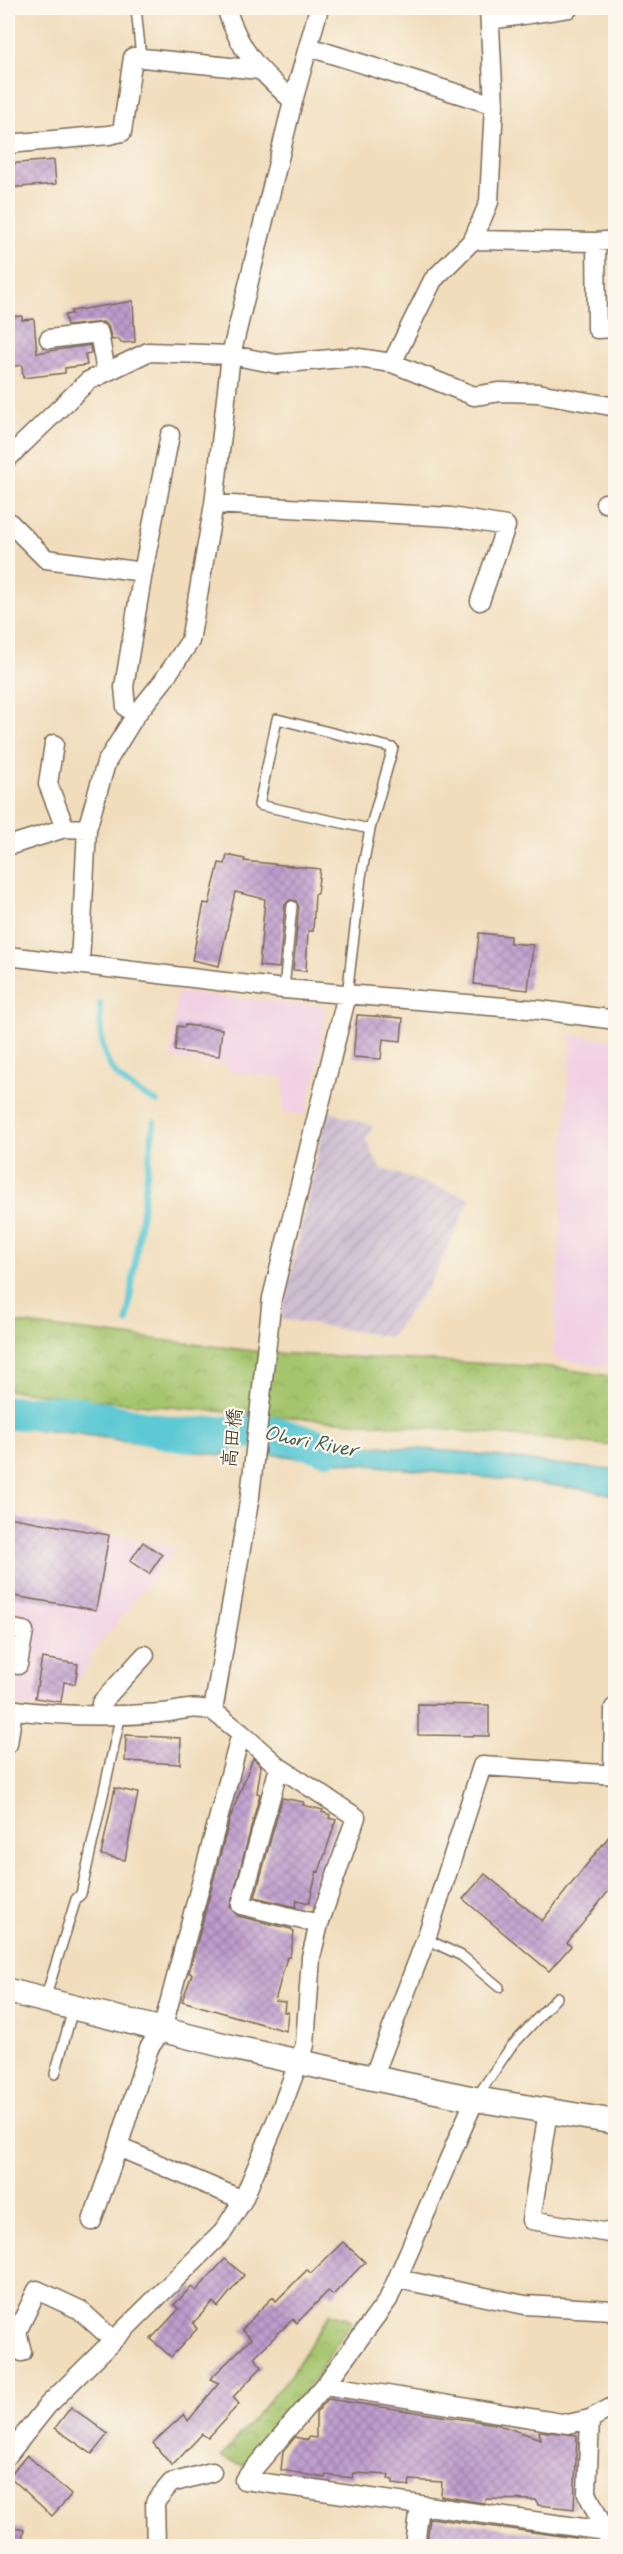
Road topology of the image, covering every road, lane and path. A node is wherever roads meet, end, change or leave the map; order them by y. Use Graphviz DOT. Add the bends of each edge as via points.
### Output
graph roads {
  1 [pos="136,8"];
  2 [pos="226,8"];
  3 [pos="319,8"];
  4 [pos="569,8"];
  5 [pos="490,14"];
  6 [pos="309,47"];
  7 [pos="141,57"];
  8 [pos="259,70"];
  9 [pos="293,100"];
  10 [pos="494,105"];
  11 [pos="8,144"];
  12 [pos="473,240"];
  13 [pos="615,240"];
  14 [pos="596,242"];
  15 [pos="615,328"];
  16 [pos="49,339"];
  17 [pos="231,355"];
  18 [pos="392,363"];
  19 [pos="106,372"];
  20 [pos="615,406"];
  21 [pos="170,435"];
  22 [pos="8,458"];
  23 [pos="214,504"];
  24 [pos="8,522"];
  25 [pos="143,572"];
  26 [pos="480,601"];
  27 [pos="135,716"];
  28 [pos="54,744"];
  29 [pos="65,828"];
  30 [pos="87,829"];
  31 [pos="370,829"];
  32 [pos="8,846"];
  33 [pos="292,906"];
  34 [pos="8,956"];
  35 [pos="80,963"];
  36 [pos="284,989"];
  37 [pos="347,995"];
  38 [pos="615,1020"];
  39 [pos="8,1628"];
  40 [pos="145,1655"];
  41 [pos="8,1663"];
  42 [pos="614,1708"];
  43 [pos="10,1710"];
  44 [pos="213,1711"];
  45 [pos="102,1714"];
  46 [pos="122,1714"];
  47 [pos="241,1733"];
  48 [pos="8,1744"];
  49 [pos="279,1767"];
  50 [pos="614,1775"];
  51 [pos="319,1924"];
  52 [pos="426,1939"];
  53 [pos="499,1987"];
  54 [pos="8,1991"];
  55 [pos="557,1997"];
  56 [pos="45,1999"];
  57 [pos="74,2006"];
  58 [pos="162,2030"];
  59 [pos="298,2060"];
  60 [pos="55,2074"];
  61 [pos="373,2078"];
  62 [pos="475,2099"];
  63 [pos="548,2111"];
  64 [pos="615,2122"];
  65 [pos="118,2147"];
  66 [pos="243,2200"];
  67 [pos="92,2221"];
  68 [pos="615,2232"];
  69 [pos="398,2279"];
  70 [pos="615,2315"];
  71 [pos="112,2340"];
  72 [pos="22,2352"];
  73 [pos="325,2385"];
  74 [pos="615,2405"];
  75 [pos="590,2419"];
  76 [pos="8,2455"];
  77 [pos="212,2472"];
  78 [pos="420,2506"];
  79 [pos="607,2539"];
  80 [pos="156,2547"];
  81 [pos="415,2547"];
  1 -- 7 [label="lane"];
  2 -- 8 [label="street" via="236,38"];
  3 -- 6 [label="street"];
  4 -- 5 [label="street"];
  5 -- 10 [label="street"];
  6 -- 9 [label="street"];
  6 -- 10 [label="street"];
  7 -- 8 [label="street"];
  7 -- 11 [label="street" via="133,57 122,132"];
  8 -- 9 [label="street"];
  9 -- 17 [label="street"];
  10 -- 12 [label="street" via="489,202"];
  12 -- 14 [label="street"];
  12 -- 18 [label="street" via="433,280"];
  13 -- 14 [label="street"];
  14 -- 15 [label="street" via="597,329"];
  16 -- 19 [label="street" via="99,333"];
  17 -- 18 [label="street" via="277,364 352,357"];
  17 -- 19 [label="street" via="148,352"];
  17 -- 23 [label="street"];
  18 -- 20 [label="street" via="474,396 538,393"];
  19 -- 22 [label="street" via="88,381"];
  21 -- 25 [label="street"];
  23 -- 26 [label="street" via="451,517 506,526"];
  23 -- 27 [label="street" via="190,641"];
  24 -- 25 [label="street" via="46,559"];
  25 -- 27 [label="street" via="124,687 126,707"];
  27 -- 30 [label="street" via="106,763"];
  28 -- 29 [label="street" via="48,784"];
  29 -- 30 [label="street"];
  29 -- 32 [label="street"];
  30 -- 35 [label="street"];
  31 -- 31 [label="lane" via="393,748 277,719 259,805"];
  31 -- 37 [label="lane"];
  33 -- 36 [label="lane"];
  34 -- 35 [label="street"];
  35 -- 36 [label="street"];
  36 -- 37 [label="street"];
  37 -- 38 [label="street"];
  37 -- 44 [label="street, 高田橋" via="272,1298 250,1496"];
  39 -- 41 [label="street" via="24,1631 18,1665"];
  40 -- 45 [label="street" via="101,1703"];
  42 -- 50 [label="street"];
  43 -- 45 [label="street"];
  43 -- 48 [label="street"];
  44 -- 46 [label="street" via="188,1707 165,1713"];
  44 -- 47 [label="street"];
  45 -- 46 [label="street"];
  46 -- 56 [label="lane" via="81,1894 76,1899"];
  47 -- 49 [label="street"];
  47 -- 58 [label="street"];
  49 -- 51 [label="street" via="356,1817"];
  49 -- 51 [label="street" via="241,1905"];
  50 -- 52 [label="street" via="482,1766"];
  51 -- 59 [label="street" via="311,1957 305,2045"];
  52 -- 53 [label="lane" via="462,1956"];
  52 -- 61 [label="street"];
  54 -- 56 [label="street"];
  55 -- 62 [label="lane" via="510,2049"];
  56 -- 57 [label="street"];
  57 -- 58 [label="street"];
  57 -- 60 [label="lane"];
  58 -- 59 [label="street"];
  58 -- 65 [label="street" via="149,2048"];
  59 -- 61 [label="street"];
  59 -- 66 [label="street"];
  61 -- 62 [label="street"];
  62 -- 63 [label="street"];
  62 -- 69 [label="street"];
  63 -- 64 [label="street"];
  63 -- 68 [label="street" via="531,2220"];
  65 -- 66 [label="street"];
  65 -- 67 [label="street"];
  66 -- 71 [label="street" via="223,2232"];
  69 -- 70 [label="street" via="525,2305 612,2310"];
  69 -- 73 [label="street"];
  71 -- 72 [label="street" via="80,2310 37,2290 18,2332"];
  71 -- 76 [label="street" via="48,2405"];
  73 -- 75 [label="street" via="568,2424"];
  73 -- 78 [label="street" via="244,2480"];
  74 -- 75 [label="street"];
  75 -- 79 [label="street" via="587,2493"];
  77 -- 80 [label="street" via="171,2483 156,2502"];
  78 -- 79 [label="street"];
  78 -- 81 [label="street"];
}
